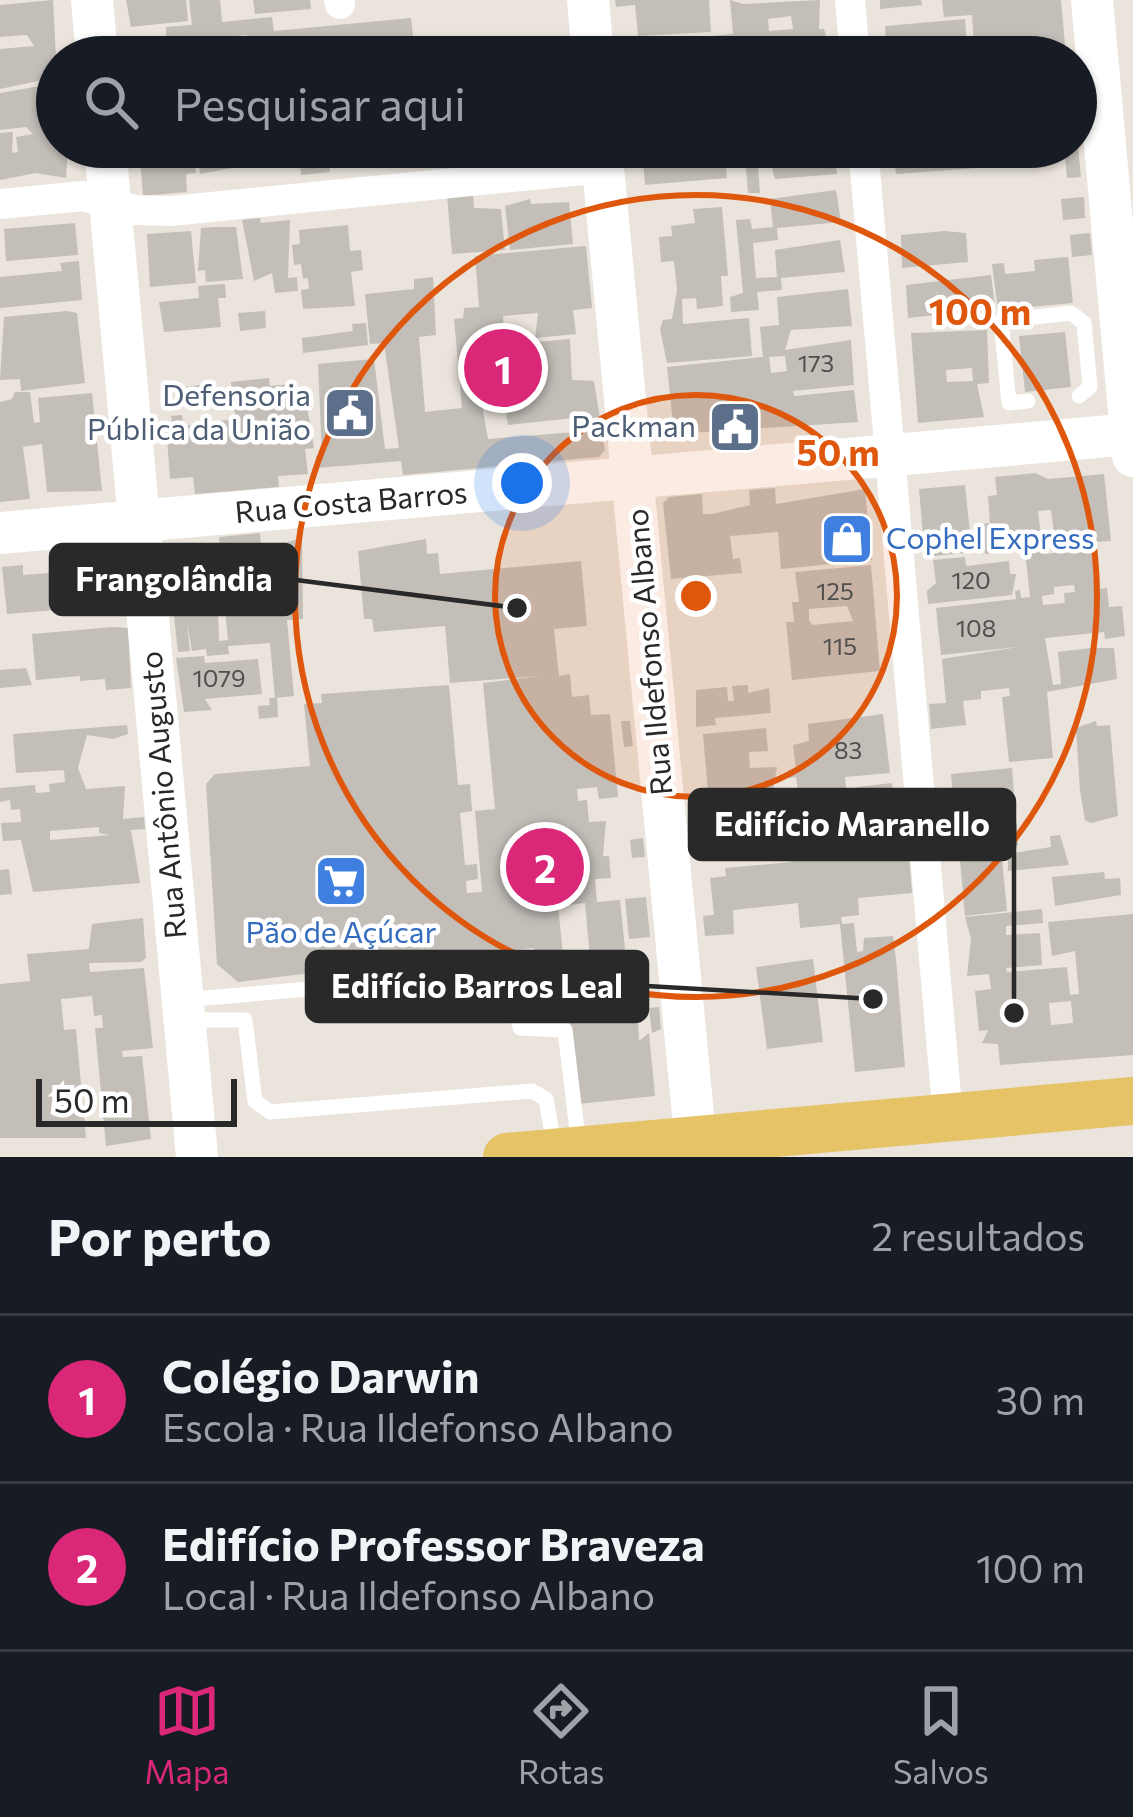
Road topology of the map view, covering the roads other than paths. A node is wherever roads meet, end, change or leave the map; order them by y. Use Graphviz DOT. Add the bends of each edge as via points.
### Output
graph roads {
  1 [pos="92,0"];
  2 [pos="588,0"];
  3 [pos="850,0"];
  4 [pos="1092,0"];
  5 [pos="95,36"];
  6 [pos="591,36"];
  7 [pos="853,36"];
  8 [pos="107,168"];
  9 [pos="521,168"];
  10 [pos="603,168"];
  11 [pos="865,168"];
  12 [pos="1121,203"];
  13 [pos="0,204"];
  14 [pos="111,205"];
  15 [pos="1079,396"];
  16 [pos="1028,401"];
  17 [pos="1132,442"];
  18 [pos="890,456"];
  19 [pos="634,478"];
  20 [pos="139,521"];
  21 [pos="0,533"];
  22 [pos="184,1010"];
  23 [pos="1133,1101"];
  24 [pos="948,1118"];
  25 [pos="696,1148"];
  26 [pos="547,1154"];
  27 [pos="197,1157"];
  1 -- 5 [label="street"];
  2 -- 6 [label="street"];
  3 -- 7 [label="street"];
  4 -- 12 [label="street"];
  8 -- 14 [label="street, Rua Antônio Augusto"];
  9 -- 14 [label="street" via="171,211"];
  10 -- 19 [label="street, Rua Ildefonso Albano"];
  11 -- 18 [label="street"];
  12 -- 17 [label="street"];
  13 -- 14 [label="street" via="83,196"];
  14 -- 20 [label="street, Rua Antônio Augusto"];
  15 -- 16 [label="lane" via="1090,387 1084,323 1071,314 1001,320 1009,404"];
  17 -- 18 [label="street, Rua Costa Barros"];
  18 -- 19 [label="street, Rua Costa Barros"];
  18 -- 24 [label="street"];
  19 -- 20 [label="street, Rua Costa Barros"];
  19 -- 25 [label="street, Rua Ildefonso Albano"];
  20 -- 21 [label="street, Rua Costa Barros"];
  20 -- 22 [label="street, Rua Antônio Augusto"];
  22 -- 26 [label="lane" via="238,1016 249,1028 255,1101 270,1112 532,1091 550,1110"];
  22 -- 26 [label="lane" via="506,970 517,980 520,1028 565,1030"];
  22 -- 27 [label="street, Rua Antônio Augusto"];
  23 -- 24 [label="main road"];
  24 -- 25 [label="main road"];
  25 -- 26 [label="main road"];
}
